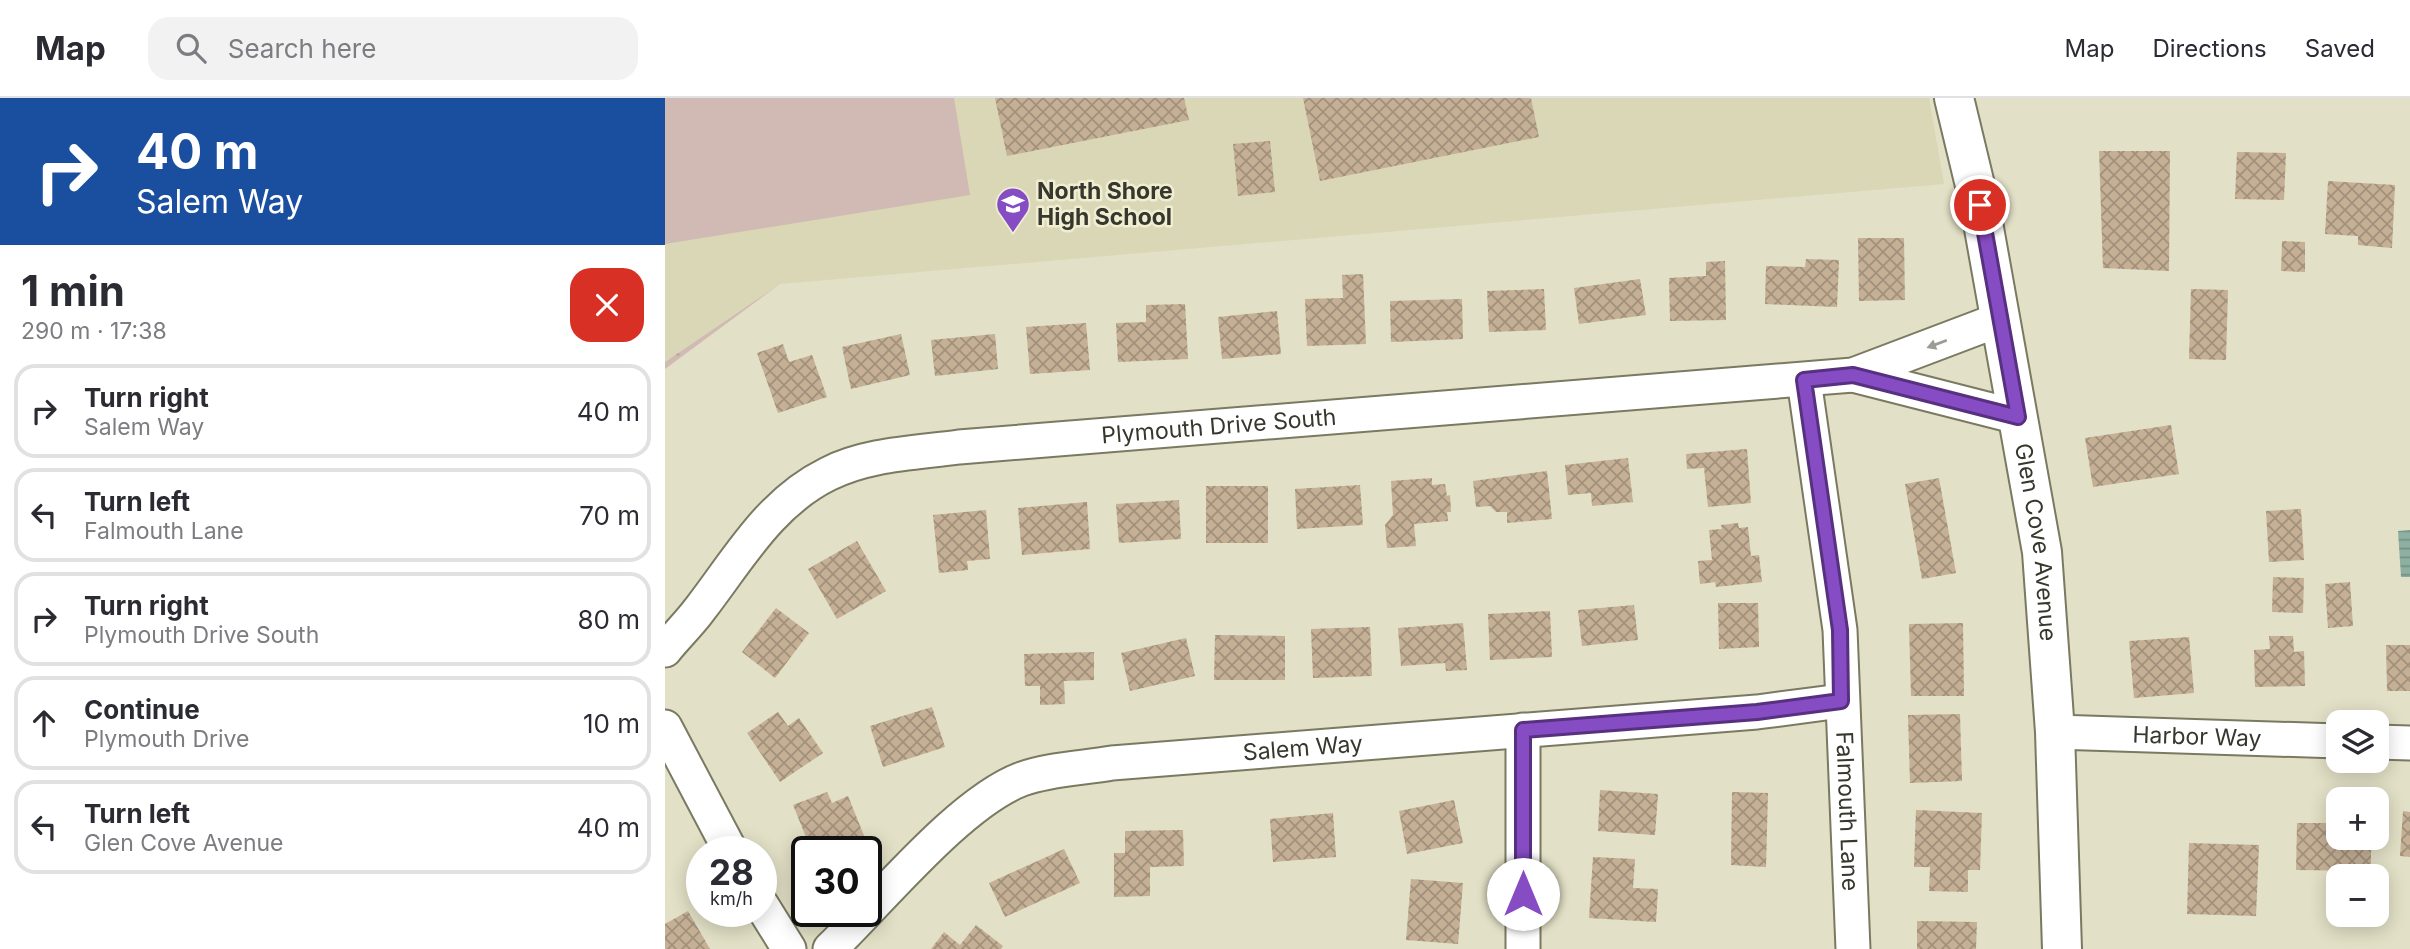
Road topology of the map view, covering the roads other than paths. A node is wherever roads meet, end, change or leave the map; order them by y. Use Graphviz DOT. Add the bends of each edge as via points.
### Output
graph roads {
  1 [pos="1954,98"];
  2 [pos="2001,319"];
  3 [pos="1853,375"];
  4 [pos="1804,380"];
  5 [pos="2018,417"];
  6 [pos="665,650"];
  7 [pos="1841,701"];
  8 [pos="665,727"];
  9 [pos="1523,730"];
  10 [pos="2055,732"];
  11 [pos="2326,741"];
  12 [pos="2389,742"];
  13 [pos="2410,743"];
  14 [pos="723,836"];
  15 [pos="775,927"];
  16 [pos="789,949"];
  17 [pos="830,949"];
  18 [pos="1523,949"];
  19 [pos="1853,949"];
  20 [pos="2062,949"];
  1 -- 2 [label="main road, Glen Cove Avenue"];
  2 -- 3 [label="street, one-way"];
  2 -- 5 [label="main road, Glen Cove Avenue"];
  3 -- 4 [label="street, Plymouth Drive South"];
  3 -- 5 [label="street"];
  4 -- 6 [label="street, Plymouth Drive South" via="1173,429 874,458 828,474 783,504"];
  4 -- 7 [label="street, Falmouth Lane" via="1840,630"];
  5 -- 10 [label="main road, Glen Cove Avenue" via="2042,552"];
  7 -- 9 [label="street, Salem Way"];
  7 -- 19 [label="street, Falmouth Lane"];
  8 -- 14 [label="street"];
  9 -- 17 [label="street, Salem Way" via="1112,763 1023,778 990,795 959,821"];
  9 -- 18 [label="street"];
  10 -- 11 [label="street, Harbor Way"];
  10 -- 20 [label="main road, Glen Cove Avenue"];
  12 -- 13 [label="street"];
  15 -- 16 [label="street"];
}
